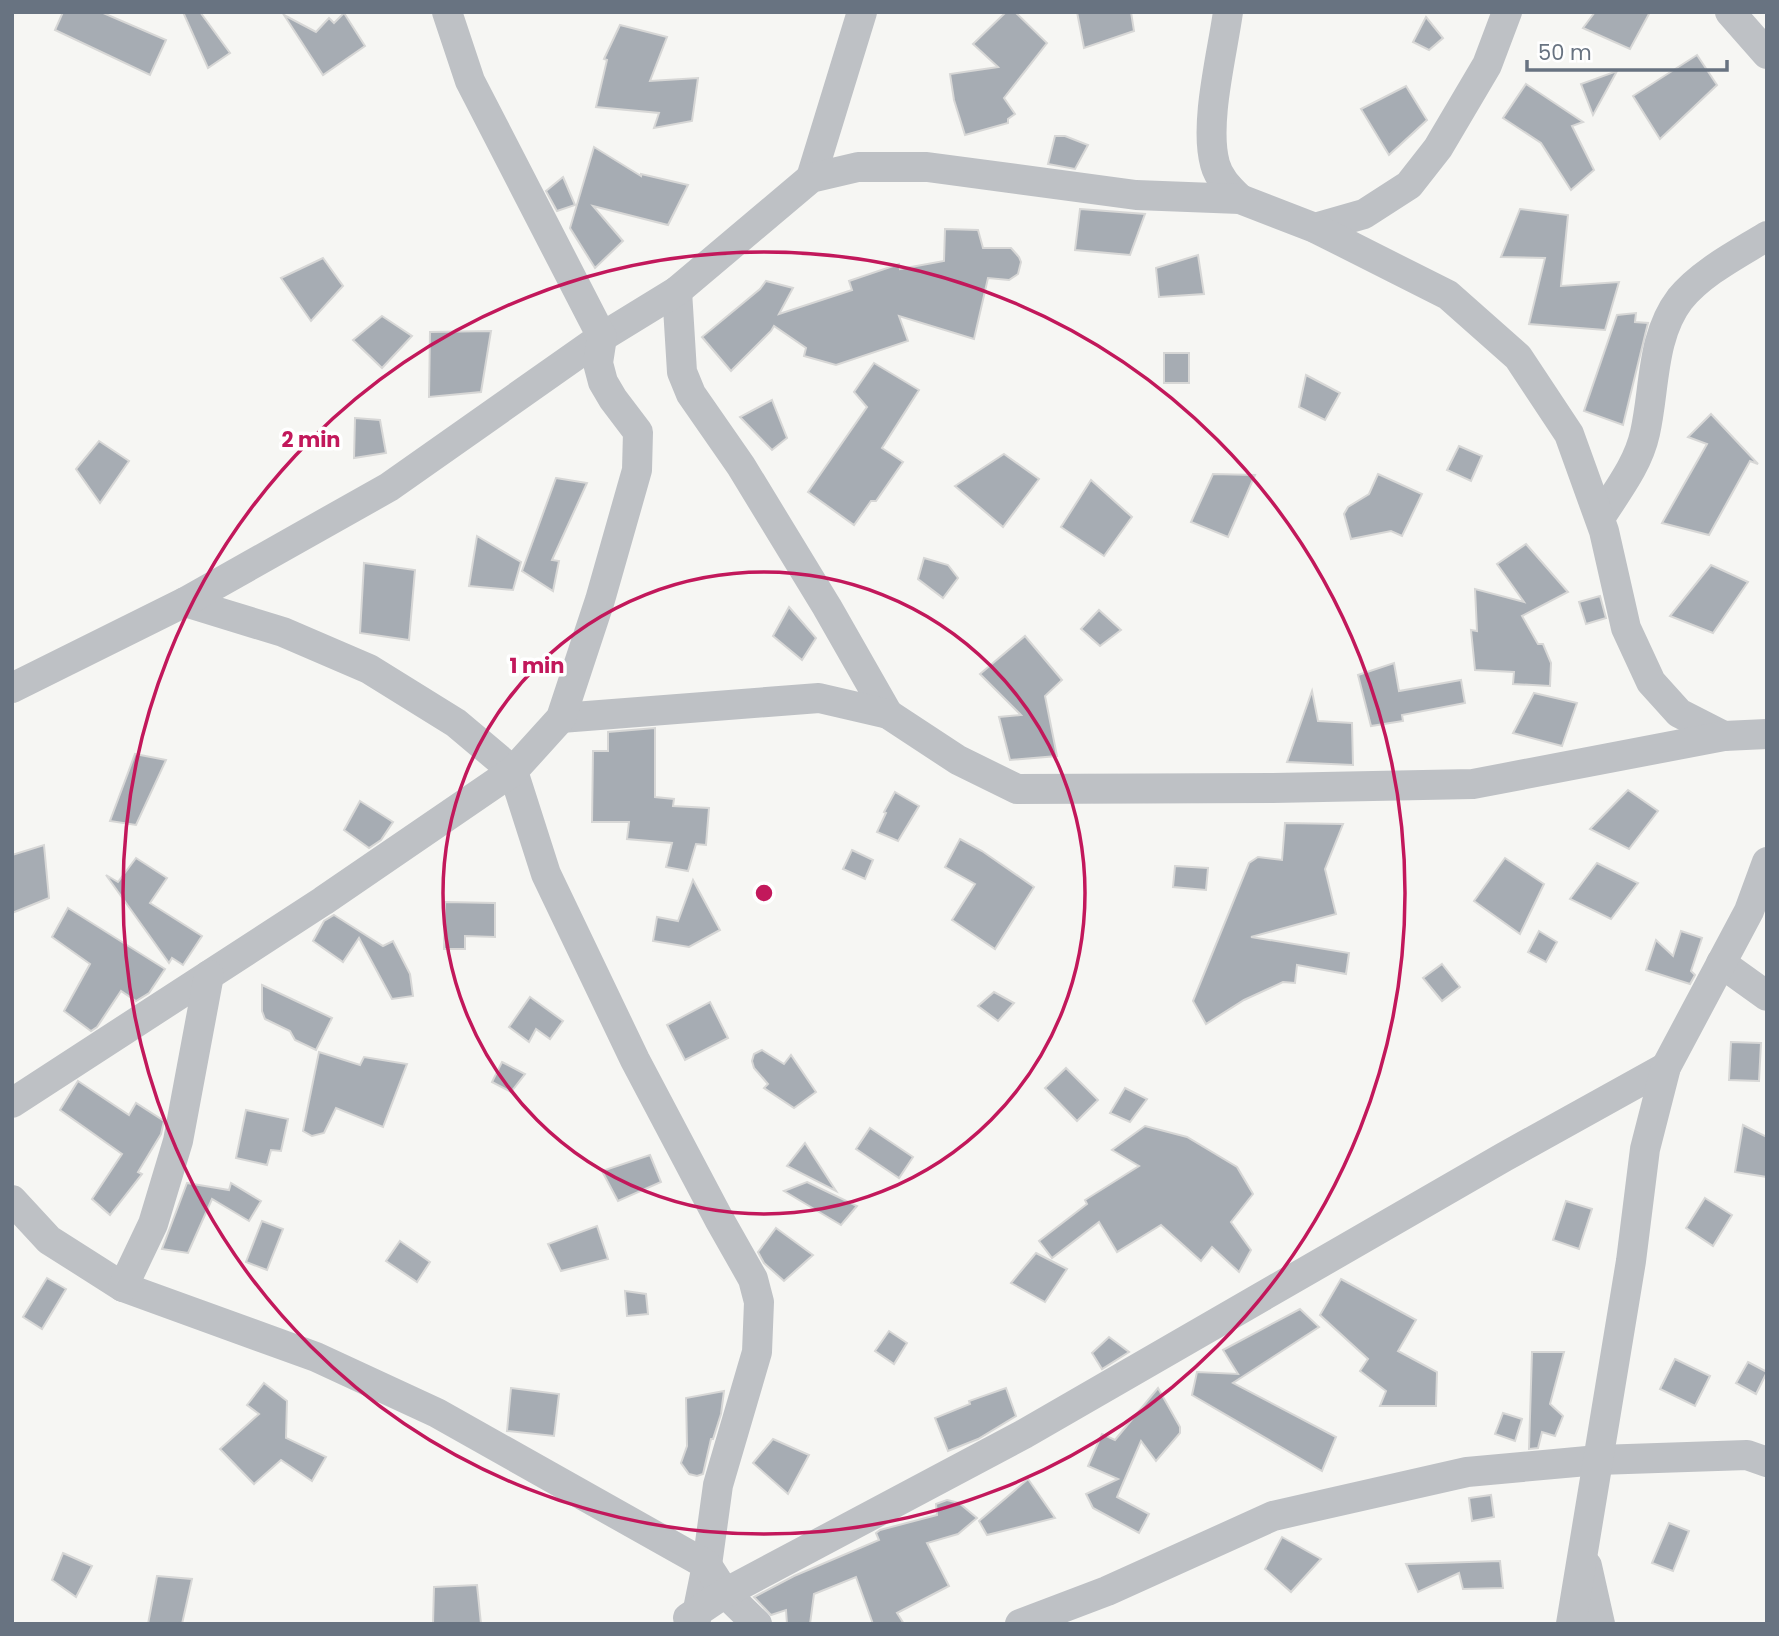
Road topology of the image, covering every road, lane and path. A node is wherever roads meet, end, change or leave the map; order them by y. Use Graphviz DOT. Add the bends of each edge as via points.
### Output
graph roads {
  1 [pos="447,12"];
  2 [pos="862,12"];
  3 [pos="1228,12"];
  4 [pos="1507,12"];
  5 [pos="1730,12"];
  6 [pos="1767,54"];
  7 [pos="811,178"];
  8 [pos="1240,199"];
  9 [pos="1315,228"];
  10 [pos="1767,236"];
  11 [pos="677,291"];
  12 [pos="602,337"];
  13 [pos="1600,518"];
  14 [pos="185,602"];
  15 [pos="12,688"];
  16 [pos="888,714"];
  17 [pos="561,718"];
  18 [pos="1767,734"];
  19 [pos="1724,736"];
  20 [pos="513,771"];
  21 [pos="1767,863"];
  22 [pos="1758,901"];
  23 [pos="1721,962"];
  24 [pos="209,975"];
  25 [pos="1767,996"];
  26 [pos="1666,1067"];
  27 [pos="12,1103"];
  28 [pos="12,1200"];
  29 [pos="123,1287"];
  30 [pos="1598,1460"];
  31 [pos="1767,1462"];
  32 [pos="1583,1550"];
  33 [pos="707,1564"];
  34 [pos="725,1593"];
  35 [pos="691,1620"];
  36 [pos="757,1624"];
  37 [pos="1020,1624"];
  38 [pos="1571,1624"];
  39 [pos="1600,1624"];
  1 -- 12 [label="street" via="470,81"];
  2 -- 7 [label="street"];
  3 -- 8 [label="street" via="1210,134 1216,166"];
  4 -- 9 [label="street" via="1487,65 1438,148 1409,185 1364,214"];
  5 -- 6 [label="street"];
  7 -- 8 [label="street" via="858,167 897,165 1136,195"];
  7 -- 11 [label="street"];
  8 -- 9 [label="street"];
  9 -- 13 [label="street" via="1448,295 1518,357 1569,434"];
  10 -- 13 [label="street" via="1701,278 1669,317 1637,460"];
  11 -- 12 [label="street"];
  11 -- 16 [label="street" via="682,372 691,394 741,466"];
  12 -- 14 [label="street" via="388,488"];
  12 -- 17 [label="street" via="598,363 603,382 638,432 637,470"];
  13 -- 19 [label="street" via="1626,628 1651,681 1679,713"];
  14 -- 15 [label="street"];
  14 -- 20 [label="street" via="283,632 369,669 456,723"];
  16 -- 17 [label="street" via="819,698"];
  16 -- 19 [label="street" via="958,760 1017,789 1473,784"];
  17 -- 20 [label="street"];
  18 -- 19 [label="street"];
  20 -- 24 [label="street"];
  20 -- 33 [label="street" via="546,874 635,1060 753,1279 759,1302 757,1352 718,1485"];
  21 -- 22 [label="street"];
  22 -- 23 [label="street"];
  23 -- 25 [label="street"];
  23 -- 26 [label="street"];
  24 -- 27 [label="street"];
  24 -- 29 [label="street" via="178,1141 153,1224"];
  26 -- 30 [label="street" via="1645,1149"];
  26 -- 34 [label="street" via="1024,1434"];
  28 -- 29 [label="street" via="49,1240"];
  29 -- 33 [label="street" via="316,1357 437,1413"];
  30 -- 31 [label="street" via="1747,1455"];
  30 -- 32 [label="street"];
  30 -- 37 [label="street" via="1467,1472 1273,1516 1107,1591"];
  32 -- 38 [label="street"];
  32 -- 39 [label="street"];
  33 -- 34 [label="street"];
  33 -- 35 [label="street"];
  34 -- 35 [label="street"];
  34 -- 36 [label="street"];
}
